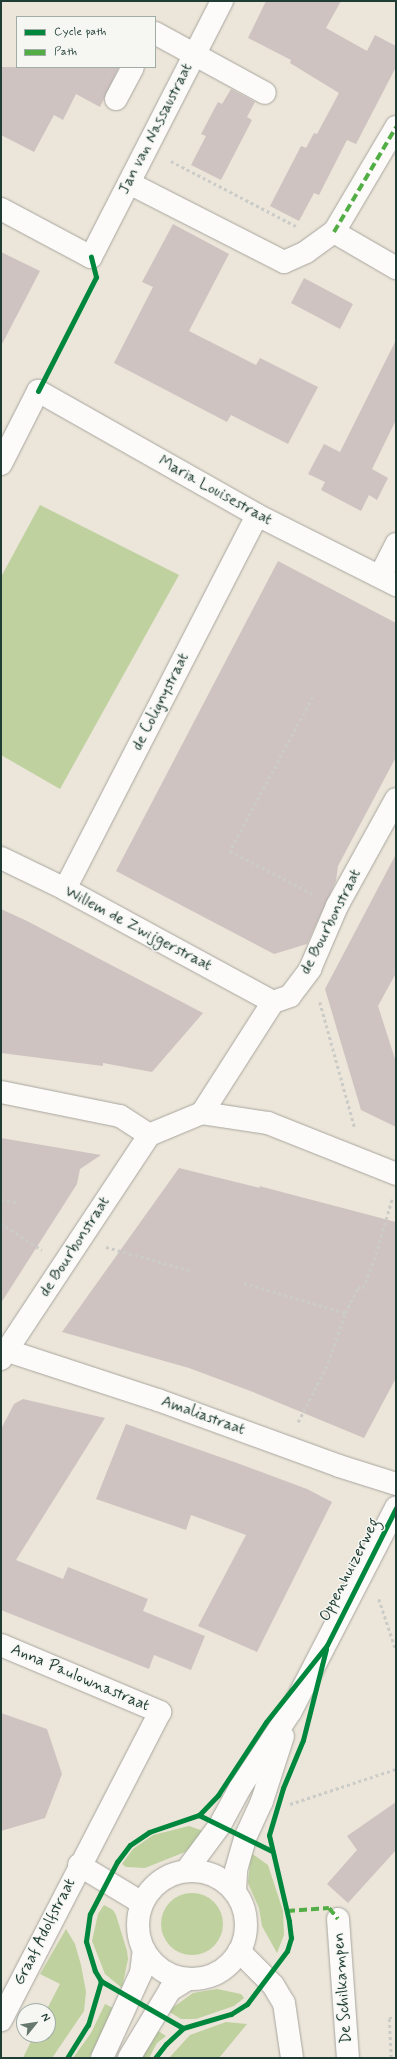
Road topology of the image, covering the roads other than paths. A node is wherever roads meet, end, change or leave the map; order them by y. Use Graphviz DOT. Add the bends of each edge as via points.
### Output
graph roads {
  1 [pos="222,1"];
  2 [pos="156,34"];
  3 [pos="195,53"];
  4 [pos="132,68"];
  5 [pos="265,93"];
  6 [pos="116,99"];
  7 [pos="396,127"];
  8 [pos="129,183"];
  9 [pos="1,210"];
  10 [pos="329,236"];
  11 [pos="396,268"];
  12 [pos="1,464"];
  13 [pos="257,515"];
  14 [pos="396,544"];
  15 [pos="388,581"];
  16 [pos="396,799"];
  17 [pos="1,858"];
  18 [pos="65,889"];
  19 [pos="274,1002"];
  20 [pos="1,1092"];
  21 [pos="202,1113"];
  22 [pos="149,1135"];
  23 [pos="395,1184"];
  24 [pos="5,1355"];
  25 [pos="396,1484"];
  26 [pos="396,1508"];
  27 [pos="1,1645"];
  28 [pos="291,1711"];
  29 [pos="160,1712"];
  30 [pos="79,1865"];
  31 [pos="186,1871"];
  32 [pos="235,1892"];
  33 [pos="142,1903"];
  34 [pos="338,1919"];
  35 [pos="144,1950"];
  36 [pos="239,1951"];
  37 [pos="188,1979"];
  38 [pos="1,2020"];
  39 [pos="102,2058"];
  40 [pos="129,2058"];
  41 [pos="292,2058"];
  42 [pos="348,2058"];
  1 -- 3 [label="street, Jan van Nassaustraat"];
  2 -- 3 [label="street"];
  3 -- 5 [label="street"];
  3 -- 8 [label="street, Jan van Nassaustraat"];
  4 -- 6 [label="street"];
  7 -- 10 [label="street"];
  8 -- 9 [label="street, Jan van Nassaustraat" via="91,257"];
  8 -- 10 [label="street" via="284,262 306,252"];
  10 -- 11 [label="street"];
  12 -- 13 [label="street, Maria Louisestraat" via="38,391"];
  13 -- 15 [label="street, Maria Louisestraat"];
  13 -- 18 [label="street, de Colignystraat"];
  14 -- 15 [label="street"];
  16 -- 19 [label="street, de Bourbonstraat" via="337,906 310,969 290,996"];
  17 -- 18 [label="street, Willem de Zwijgerstraat"];
  18 -- 19 [label="street, Willem de Zwijgerstraat"];
  19 -- 21 [label="street"];
  20 -- 22 [label="street" via="120,1116"];
  21 -- 22 [label="street"];
  21 -- 23 [label="street" via="268,1123 365,1162"];
  22 -- 24 [label="street, de Bourbonstraat"];
  24 -- 25 [label="street, Amaliastraat" via="158,1400"];
  26 -- 28 [label="street, Oppenhuizerweg"];
  27 -- 29 [label="street, Anna Paulownastraat"];
  28 -- 31 [label="street, Oppenhuizerweg" via="240,1788 220,1825"];
  28 -- 32 [label="street, Oppenhuizerweg" via="262,1801 245,1838 236,1870"];
  29 -- 30 [label="street, Graaf Adolfstraat"];
  30 -- 33 [label="street, Graaf Adolfstraat"];
  30 -- 38 [label="street, Graaf Adolfstraat"];
  31 -- 32 [label="street" via="213,1875"];
  31 -- 33 [label="street" via="159,1881"];
  32 -- 36 [label="street" via="246,1921 244,1942"];
  33 -- 35 [label="street" via="137,1927"];
  34 -- 42 [label="street, De Schilkampen"];
  35 -- 37 [label="street" via="159,1968 173,1976"];
  35 -- 39 [label="street" via="141,1973"];
  36 -- 37 [label="street" via="230,1964 218,1973"];
  36 -- 41 [label="street" via="273,1985 284,2002"];
  37 -- 40 [label="street" via="170,1990"];
}
